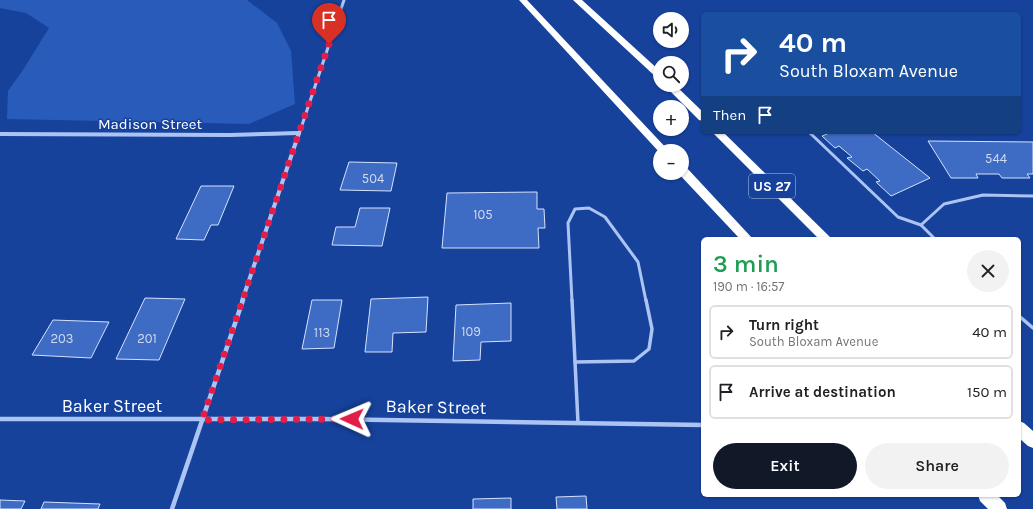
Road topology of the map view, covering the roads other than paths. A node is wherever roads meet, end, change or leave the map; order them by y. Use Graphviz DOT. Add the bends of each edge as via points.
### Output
graph roads {
  1 [pos="344,0"];
  2 [pos="523,0"];
  3 [pos="577,0"];
  4 [pos="653,71"];
  5 [pos="676,92"];
  6 [pos="701,116"];
  7 [pos="299,133"];
  8 [pos="0,134"];
  9 [pos="719,134"];
  10 [pos="811,134"];
  11 [pos="657,144"];
  12 [pos="689,177"];
  13 [pos="1033,196"];
  14 [pos="921,225"];
  15 [pos="745,237"];
  16 [pos="824,237"];
  17 [pos="933,237"];
  18 [pos="1021,318"];
  19 [pos="1033,328"];
  20 [pos="575,362"];
  21 [pos="0,419"];
  22 [pos="202,420"];
  23 [pos="578,423"];
  24 [pos="701,426"];
  25 [pos="1021,430"];
  26 [pos="1032,440"];
  27 [pos="988,497"];
  28 [pos="172,509"];
  29 [pos="999,509"];
  1 -- 7 [label="street"];
  2 -- 11 [label="highway"];
  3 -- 4 [label="highway"];
  5 -- 6 [label="highway"];
  7 -- 8 [label="street, Madison Street"];
  7 -- 22 [label="street"];
  9 -- 16 [label="highway, US 27"];
  10 -- 14 [label="lane" via="898,217"];
  12 -- 15 [label="highway"];
  13 -- 14 [label="lane" via="983,195 944,204"];
  14 -- 17 [label="lane"];
  18 -- 19 [label="lane"];
  20 -- 20 [label="lane" via="568,223 575,209 588,208 605,216 638,262 652,329 649,349 634,361"];
  20 -- 23 [label="lane"];
  21 -- 22 [label="street, Baker Street"];
  22 -- 23 [label="street, Baker Street"];
  22 -- 28 [label="street"];
  23 -- 24 [label="street, Baker Street"];
  25 -- 26 [label="highway"];
  27 -- 29 [label="highway"];
}
